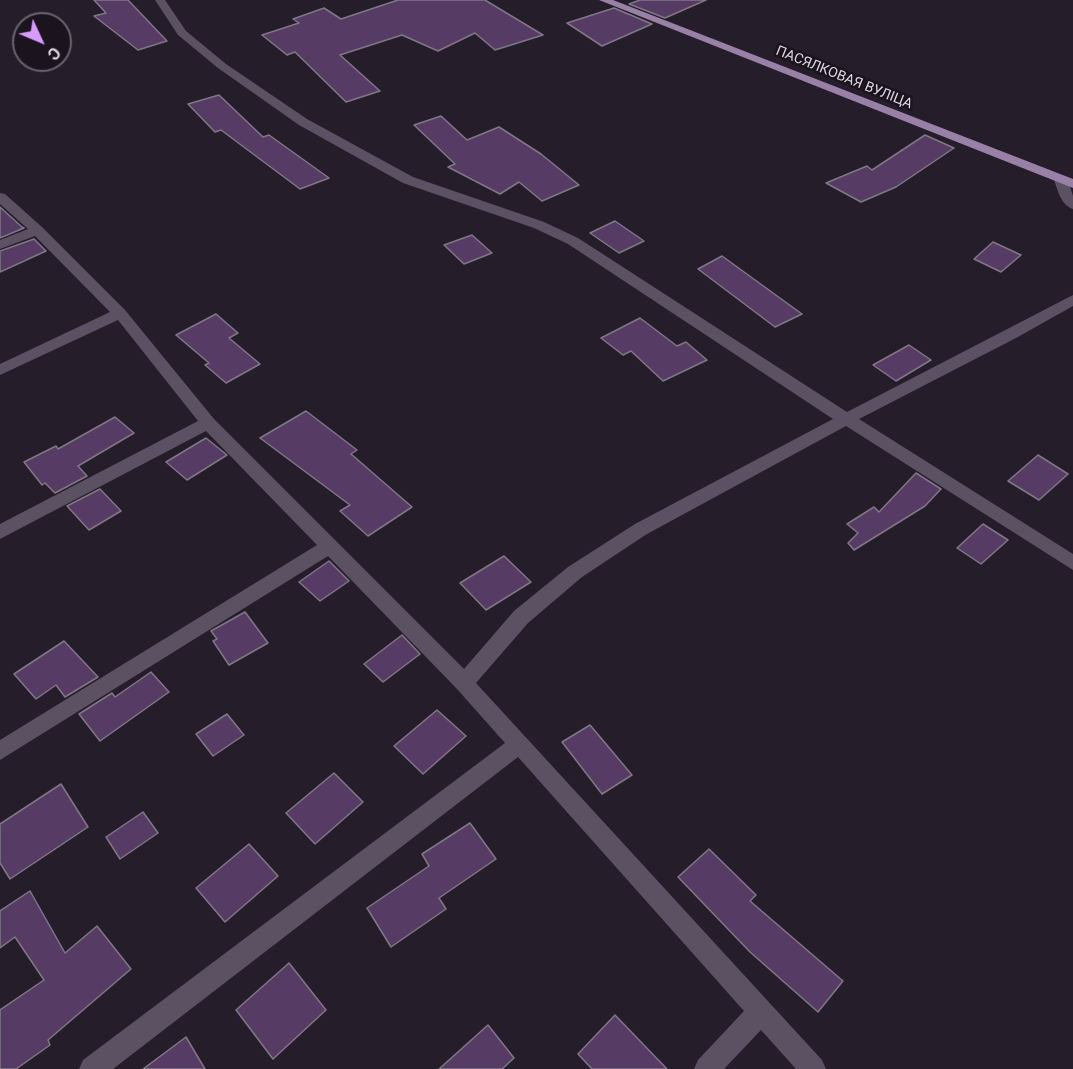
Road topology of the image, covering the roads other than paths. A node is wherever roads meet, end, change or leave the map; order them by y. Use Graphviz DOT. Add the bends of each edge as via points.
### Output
graph roads {
  1 [pos="160,0"];
  2 [pos="604,0"];
  3 [pos="1067,182"];
  4 [pos="0,197"];
  5 [pos="1073,205"];
  6 [pos="38,230"];
  7 [pos="0,245"];
  8 [pos="1073,300"];
  9 [pos="120,313"];
  10 [pos="0,370"];
  11 [pos="846,419"];
  12 [pos="208,423"];
  13 [pos="0,532"];
  14 [pos="328,547"];
  15 [pos="1073,563"];
  16 [pos="464,683"];
  17 [pos="518,745"];
  18 [pos="0,751"];
  19 [pos="762,1012"];
  20 [pos="92,1069"];
  21 [pos="707,1069"];
  22 [pos="813,1069"];
  1 -- 11 [label="street" via="182,33 303,122 408,180 539,225 573,241"];
  2 -- 3 [label="main road, ПАСЯЛКОВАЯ ВУЛІЦА"];
  3 -- 5 [label="street" via="1067,198"];
  4 -- 6 [label="street"];
  6 -- 7 [label="street"];
  6 -- 9 [label="street"];
  8 -- 11 [label="street"];
  9 -- 10 [label="street"];
  9 -- 12 [label="street"];
  11 -- 15 [label="street"];
  11 -- 16 [label="street" via="641,529 575,572 521,617"];
  12 -- 13 [label="street"];
  12 -- 14 [label="street"];
  14 -- 16 [label="street"];
  14 -- 18 [label="street"];
  16 -- 17 [label="street"];
  17 -- 19 [label="street"];
  17 -- 20 [label="street"];
  19 -- 21 [label="street"];
  19 -- 22 [label="street"];
}
